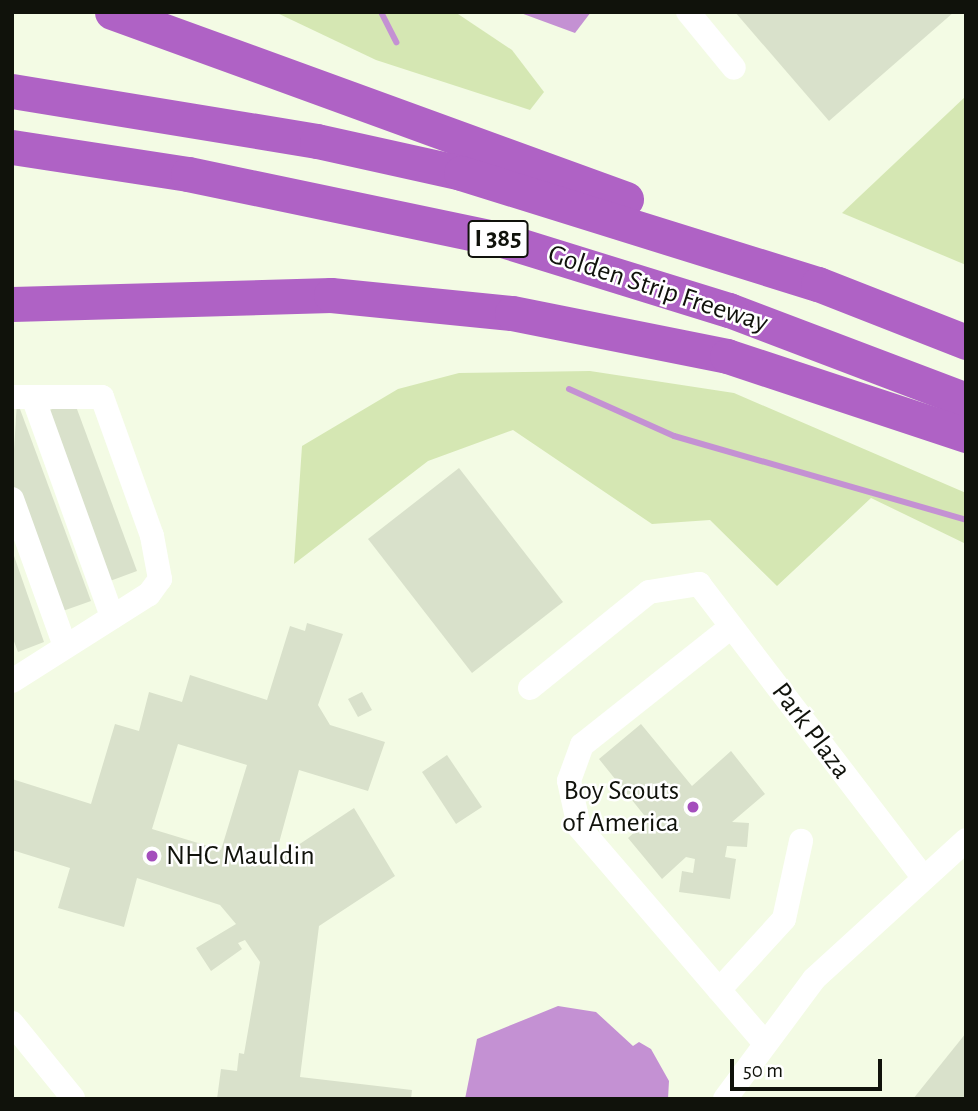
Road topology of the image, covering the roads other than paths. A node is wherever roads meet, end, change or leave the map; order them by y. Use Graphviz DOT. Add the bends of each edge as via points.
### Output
graph roads {
  1 [pos="112,12"];
  2 [pos="688,12"];
  3 [pos="734,68"];
  4 [pos="12,91"];
  5 [pos="12,147"];
  6 [pos="818,284"];
  7 [pos="12,304"];
  8 [pos="966,342"];
  9 [pos="23,397"];
  10 [pos="966,400"];
  11 [pos="966,435"];
  12 [pos="12,499"];
  13 [pos="112,617"];
  14 [pos="731,627"];
  15 [pos="65,646"];
  16 [pos="12,681"];
  17 [pos="530,688"];
  18 [pos="966,840"];
  19 [pos="801,841"];
  20 [pos="924,878"];
  21 [pos="719,990"];
  22 [pos="12,1023"];
  23 [pos="764,1042"];
  24 [pos="73,1098"];
  25 [pos="724,1099"];
  1 -- 6 [label="highway" via="584,182"];
  2 -- 3 [label="street"];
  4 -- 6 [label="highway, Golden Strip Freeway / I 385" via="317,141 461,173"];
  5 -- 10 [label="highway, Golden Strip Freeway / I 385" via="188,174 499,239 729,310"];
  6 -- 8 [label="highway, Golden Strip Freeway / I 385"];
  7 -- 11 [label="highway" via="331,295 512,313 727,356"];
  9 -- 13 [label="street"];
  9 -- 13 [label="street" via="102,397 152,536 160,579 149,594"];
  12 -- 15 [label="street"];
  13 -- 15 [label="street"];
  14 -- 17 [label="street, Park Plaza" via="699,584 649,592"];
  14 -- 20 [label="street, Park Plaza"];
  14 -- 21 [label="street" via="582,745 569,782 579,827"];
  15 -- 16 [label="street"];
  18 -- 20 [label="street"];
  19 -- 21 [label="street" via="784,919"];
  20 -- 23 [label="street" via="814,979"];
  21 -- 23 [label="street"];
  22 -- 24 [label="street"];
  23 -- 25 [label="street"];
}
